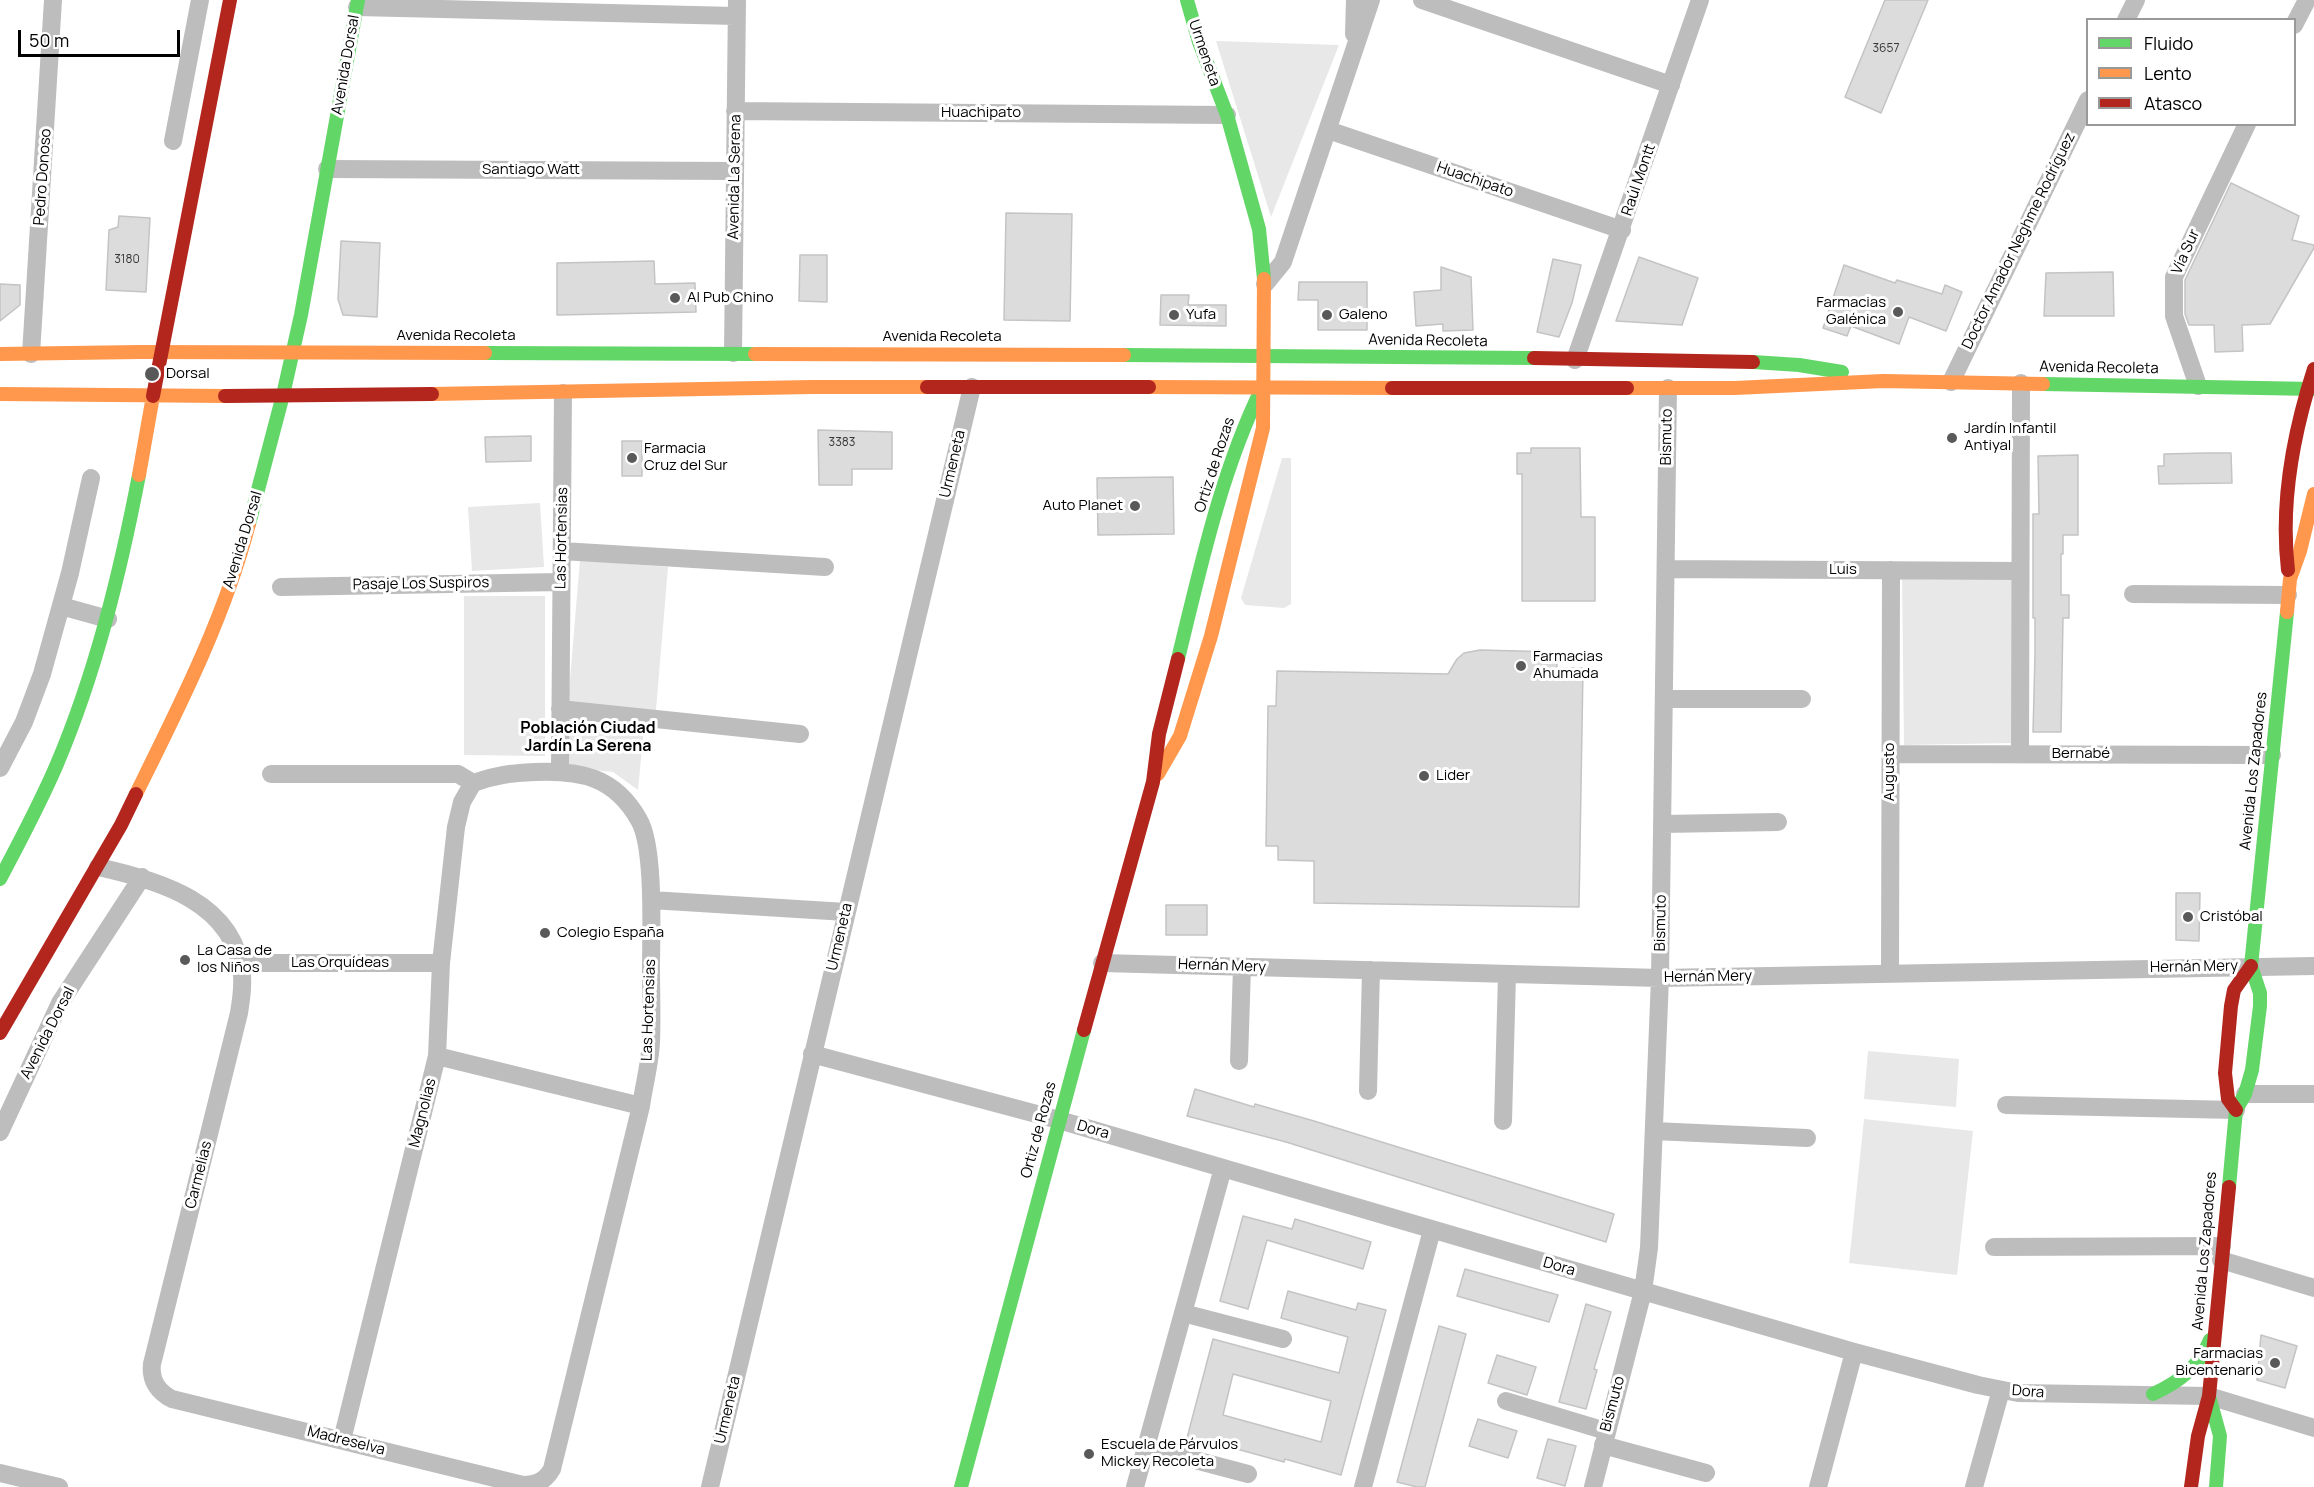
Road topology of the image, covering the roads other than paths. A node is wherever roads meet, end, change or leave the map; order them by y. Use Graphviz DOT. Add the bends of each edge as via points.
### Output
graph roads {
  1 [pos="53,0"];
  2 [pos="200,0"];
  3 [pos="230,0"];
  4 [pos="1187,0"];
  5 [pos="1355,0"];
  6 [pos="1371,0"];
  7 [pos="1422,0"];
  8 [pos="1700,0"];
  9 [pos="2136,0"];
  10 [pos="2307,0"];
  11 [pos="358,4"];
  12 [pos="736,8"];
  13 [pos="2127,18"];
  14 [pos="2296,23"];
  15 [pos="1354,52"];
  16 [pos="1671,85"];
  17 [pos="2086,104"];
  18 [pos="735,111"];
  19 [pos="1227,115"];
  20 [pos="2246,126"];
  21 [pos="1328,130"];
  22 [pos="173,141"];
  23 [pos="327,169"];
  24 [pos="735,171"];
  25 [pos="1622,230"];
  26 [pos="1265,284"];
  27 [pos="161,352"];
  28 [pos="293,352"];
  29 [pos="733,353"];
  30 [pos="0,354"];
  31 [pos="1008,354"];
  32 [pos="1264,355"];
  33 [pos="1575,360"];
  34 [pos="26,366"];
  35 [pos="2314,369"];
  36 [pos="977,376"];
  37 [pos="1882,381"];
  38 [pos="1951,382"];
  39 [pos="2021,383"];
  40 [pos="2198,386"];
  41 [pos="1262,388"];
  42 [pos="1668,388"];
  43 [pos="2312,390"];
  44 [pos="0,392"];
  45 [pos="563,393"];
  46 [pos="283,395"];
  47 [pos="153,396"];
  48 [pos="91,478"];
  49 [pos="2314,494"];
  50 [pos="562,551"];
  51 [pos="825,567"];
  52 [pos="1666,569"];
  53 [pos="1891,570"];
  54 [pos="2020,571"];
  55 [pos="561,582"];
  56 [pos="281,587"];
  57 [pos="2289,587"];
  58 [pos="2133,594"];
  59 [pos="61,606"];
  60 [pos="108,619"];
  61 [pos="1664,699"];
  62 [pos="1802,699"];
  63 [pos="560,709"];
  64 [pos="800,734"];
  65 [pos="1891,754"];
  66 [pos="2020,754"];
  67 [pos="2272,755"];
  68 [pos="0,768"];
  69 [pos="560,771"];
  70 [pos="271,774"];
  71 [pos="1153,782"];
  72 [pos="473,783"];
  73 [pos="1778,822"];
  74 [pos="1662,824"];
  75 [pos="5,859"];
  76 [pos="98,867"];
  77 [pos="142,877"];
  78 [pos="0,879"];
  79 [pos="651,900"];
  80 [pos="846,912"];
  81 [pos="240,963"];
  82 [pos="441,963"];
  83 [pos="1102,963"];
  84 [pos="2251,966"];
  85 [pos="2314,966"];
  86 [pos="1242,967"];
  87 [pos="1371,970"];
  88 [pos="1890,973"];
  89 [pos="1507,974"];
  90 [pos="1660,978"];
  91 [pos="0,1033"];
  92 [pos="812,1054"];
  93 [pos="437,1056"];
  94 [pos="1239,1061"];
  95 [pos="1368,1091"];
  96 [pos="2245,1094"];
  97 [pos="2314,1094"];
  98 [pos="2006,1105"];
  99 [pos="641,1106"];
  100 [pos="2236,1110"];
  101 [pos="1059,1120"];
  102 [pos="1503,1121"];
  103 [pos="1654,1131"];
  104 [pos="0,1132"];
  105 [pos="1807,1138"];
  106 [pos="1223,1168"];
  107 [pos="1432,1230"];
  108 [pos="1994,1246"];
  109 [pos="2221,1253"];
  110 [pos="2314,1288"];
  111 [pos="1643,1292"];
  112 [pos="1183,1313"];
  113 [pos="2215,1325"];
  114 [pos="1283,1340"];
  115 [pos="1854,1352"];
  116 [pos="156,1386"];
  117 [pos="2001,1390"];
  118 [pos="2153,1394"];
  119 [pos="2209,1396"];
  120 [pos="1506,1401"];
  121 [pos="2314,1428"];
  122 [pos="1605,1438"];
  123 [pos="342,1440"];
  124 [pos="1146,1448"];
  125 [pos="0,1473"];
  126 [pos="1706,1473"];
  127 [pos="1248,1474"];
  128 [pos="541,1482"];
  129 [pos="59,1487"];
  130 [pos="710,1487"];
  131 [pos="961,1487"];
  132 [pos="1135,1487"];
  133 [pos="1363,1487"];
  134 [pos="1593,1487"];
  135 [pos="1818,1487"];
  136 [pos="1974,1487"];
  137 [pos="2191,1487"];
  138 [pos="2216,1487"];
  1 -- 34 [label="street, Pedro Donoso"];
  2 -- 22 [label="street"];
  3 -- 27 [label="main road"];
  4 -- 19 [label="main road, Urmeneta"];
  5 -- 15 [label="street"];
  6 -- 15 [label="street"];
  7 -- 16 [label="street"];
  8 -- 16 [label="street, Raúl Montt"];
  9 -- 13 [label="street"];
  10 -- 14 [label="street"];
  11 -- 12 [label="street"];
  11 -- 23 [label="main road, Avenida Dorsal"];
  12 -- 18 [label="street, Avenida La Serena"];
  15 -- 21 [label="street"];
  16 -- 25 [label="street, Raúl Montt"];
  17 -- 38 [label="street, Doctor Amador Neghme Rodríguez"];
  18 -- 19 [label="street, Huachipato"];
  18 -- 24 [label="street, Avenida La Serena"];
  19 -- 26 [label="main road, Urmeneta" via="1259,229"];
  20 -- 40 [label="street, Vía Sur" via="2174,278 2174,316"];
  21 -- 25 [label="street, Huachipato"];
  21 -- 26 [label="street" via="1283,262"];
  23 -- 24 [label="street, Santiago Watt"];
  23 -- 28 [label="main road, Avenida Dorsal"];
  24 -- 29 [label="street, Avenida La Serena"];
  25 -- 33 [label="street, Raúl Montt"];
  26 -- 32 [label="main road, Urmeneta"];
  27 -- 28 [label="main road, Avenida Recoleta"];
  27 -- 34 [label="main road, Avenida Recoleta"];
  27 -- 47 [label="main road"];
  28 -- 29 [label="main road, Avenida Recoleta"];
  28 -- 46 [label="main road, Avenida Dorsal"];
  29 -- 31 [label="main road, Avenida Recoleta"];
  30 -- 34 [label="main road, Avenida Recoleta"];
  31 -- 32 [label="main road, Avenida Recoleta"];
  31 -- 36 [label="main road"];
  32 -- 33 [label="main road, Avenida Recoleta"];
  32 -- 41 [label="main road, Urmeneta"];
  33 -- 37 [label="main road, Avenida Recoleta" via="1770,362"];
  34 -- 44 [label="main road"];
  35 -- 43 [label="main road, Avenida Los Zapadores"];
  36 -- 41 [label="main road, Avenida Recoleta"];
  36 -- 45 [label="main road, Avenida Recoleta" via="812,387"];
  36 -- 80 [label="street, Urmeneta"];
  37 -- 38 [label="main road, Avenida Recoleta"];
  37 -- 42 [label="main road, Avenida Recoleta"];
  38 -- 39 [label="main road, Avenida Recoleta"];
  39 -- 40 [label="main road, Avenida Recoleta"];
  39 -- 54 [label="street"];
  40 -- 43 [label="main road, Avenida Recoleta"];
  41 -- 42 [label="main road, Avenida Recoleta"];
  41 -- 71 [label="main road, Ortiz de Rozas" via="1244,424 1204,553 1159,734"];
  41 -- 71 [label="main road, Ortiz de Rozas" via="1263,428 1216,617 1180,736"];
  42 -- 52 [label="street, Bismuto"];
  43 -- 57 [label="main road, Avenida Los Zapadores" via="2300,416 2286,514"];
  44 -- 47 [label="main road, Avenida Recoleta"];
  45 -- 46 [label="main road, Avenida Recoleta"];
  45 -- 50 [label="street, Las Hortensias"];
  46 -- 47 [label="main road, Avenida Recoleta"];
  46 -- 76 [label="main road, Avenida Dorsal" via="242,551 218,617 169,729"];
  47 -- 60 [label="main road" via="133,511"];
  48 -- 59 [label="street"];
  49 -- 57 [label="main road, Avenida Los Zapadores"];
  50 -- 51 [label="street"];
  50 -- 55 [label="street, Las Hortensias"];
  52 -- 53 [label="street, Luis"];
  52 -- 61 [label="street, Bismuto"];
  53 -- 54 [label="street, Luis"];
  53 -- 65 [label="street, Augusto"];
  54 -- 66 [label="street"];
  55 -- 56 [label="street, Pasaje Los Suspiros"];
  55 -- 63 [label="street, Las Hortensias"];
  57 -- 58 [label="street"];
  57 -- 67 [label="main road, Avenida Los Zapadores"];
  59 -- 60 [label="street"];
  59 -- 68 [label="street" via="32,703"];
  60 -- 75 [label="main road" via="94,669 50,784"];
  61 -- 62 [label="street"];
  61 -- 74 [label="street, Bismuto"];
  63 -- 64 [label="street"];
  63 -- 69 [label="street, Las Hortensias"];
  65 -- 66 [label="street, Bernabé"];
  65 -- 88 [label="street, Augusto"];
  66 -- 67 [label="street, Bernabé"];
  67 -- 84 [label="main road, Avenida Los Zapadores"];
  69 -- 72 [label="street" via="494,775"];
  69 -- 79 [label="street, Las Hortensias" via="590,776 624,797 641,822"];
  70 -- 72 [label="street" via="458,774"];
  71 -- 83 [label="main road, Ortiz de Rozas"];
  72 -- 82 [label="street, Magnolias" via="462,802 456,827"];
  73 -- 74 [label="street"];
  74 -- 90 [label="street, Bismuto"];
  75 -- 78 [label="main road"];
  76 -- 77 [label="street"];
  76 -- 91 [label="main road, Avenida Dorsal"];
  77 -- 81 [label="street" via="178,891 206,910 227,933"];
  77 -- 104 [label="street, Avenida Dorsal" via="60,1003"];
  79 -- 80 [label="street"];
  79 -- 99 [label="street, Las Hortensias" via="651,1044"];
  80 -- 92 [label="street, Urmeneta"];
  81 -- 82 [label="street, Las Orquídeas"];
  81 -- 116 [label="street, Carmelias" via="243,978 239,1013 152,1364"];
  82 -- 93 [label="street, Magnolias"];
  83 -- 86 [label="street, Hernán Mery"];
  83 -- 101 [label="main road, Ortiz de Rozas"];
  84 -- 85 [label="street, Hernán Mery"];
  84 -- 88 [label="street, Hernán Mery"];
  84 -- 96 [label="main road, Avenida Los Zapadores" via="2260,1006"];
  84 -- 100 [label="main road, Avenida Los Zapadores" via="2234,990 2231,1006 2225,1073 2228,1100"];
  86 -- 87 [label="street, Hernán Mery"];
  86 -- 94 [label="street"];
  87 -- 89 [label="street, Hernán Mery"];
  87 -- 95 [label="street"];
  88 -- 90 [label="street, Hernán Mery"];
  89 -- 90 [label="street, Hernán Mery"];
  89 -- 102 [label="street"];
  90 -- 103 [label="street, Bismuto"];
  92 -- 101 [label="street, Dora"];
  92 -- 130 [label="street, Urmeneta"];
  93 -- 99 [label="street"];
  93 -- 123 [label="street, Magnolias"];
  96 -- 97 [label="street"];
  96 -- 100 [label="main road, Avenida Los Zapadores"];
  98 -- 100 [label="street"];
  99 -- 128 [label="street, Las Hortensias" via="552,1469"];
  100 -- 109 [label="main road, Avenida Los Zapadores"];
  101 -- 106 [label="street, Dora"];
  101 -- 131 [label="main road, Ortiz de Rozas"];
  103 -- 105 [label="street"];
  103 -- 111 [label="street, Bismuto"];
  106 -- 107 [label="street, Dora"];
  106 -- 112 [label="street"];
  107 -- 111 [label="street, Dora"];
  107 -- 133 [label="street"];
  108 -- 109 [label="street"];
  109 -- 110 [label="street"];
  109 -- 113 [label="main road, Avenida Los Zapadores"];
  111 -- 115 [label="street, Dora"];
  111 -- 122 [label="street, Bismuto"];
  112 -- 114 [label="street"];
  112 -- 124 [label="street"];
  113 -- 118 [label="main road" via="2199,1361 2171,1387"];
  113 -- 119 [label="main road, Avenida Los Zapadores"];
  115 -- 117 [label="street, Dora"];
  115 -- 135 [label="street"];
  116 -- 123 [label="street, Madreselva" via="172,1399"];
  117 -- 118 [label="street, Dora"];
  117 -- 136 [label="street"];
  118 -- 119 [label="street, Dora"];
  119 -- 121 [label="street, Dora"];
  119 -- 137 [label="main road, Avenida Los Zapadores" via="2198,1436"];
  119 -- 138 [label="main road, Avenida Los Zapadores" via="2220,1436"];
  120 -- 122 [label="street"];
  122 -- 126 [label="street"];
  122 -- 134 [label="street, Bismuto"];
  123 -- 128 [label="street, Madreselva" via="523,1485"];
  124 -- 127 [label="street"];
  124 -- 132 [label="street"];
  125 -- 129 [label="street"];
}
